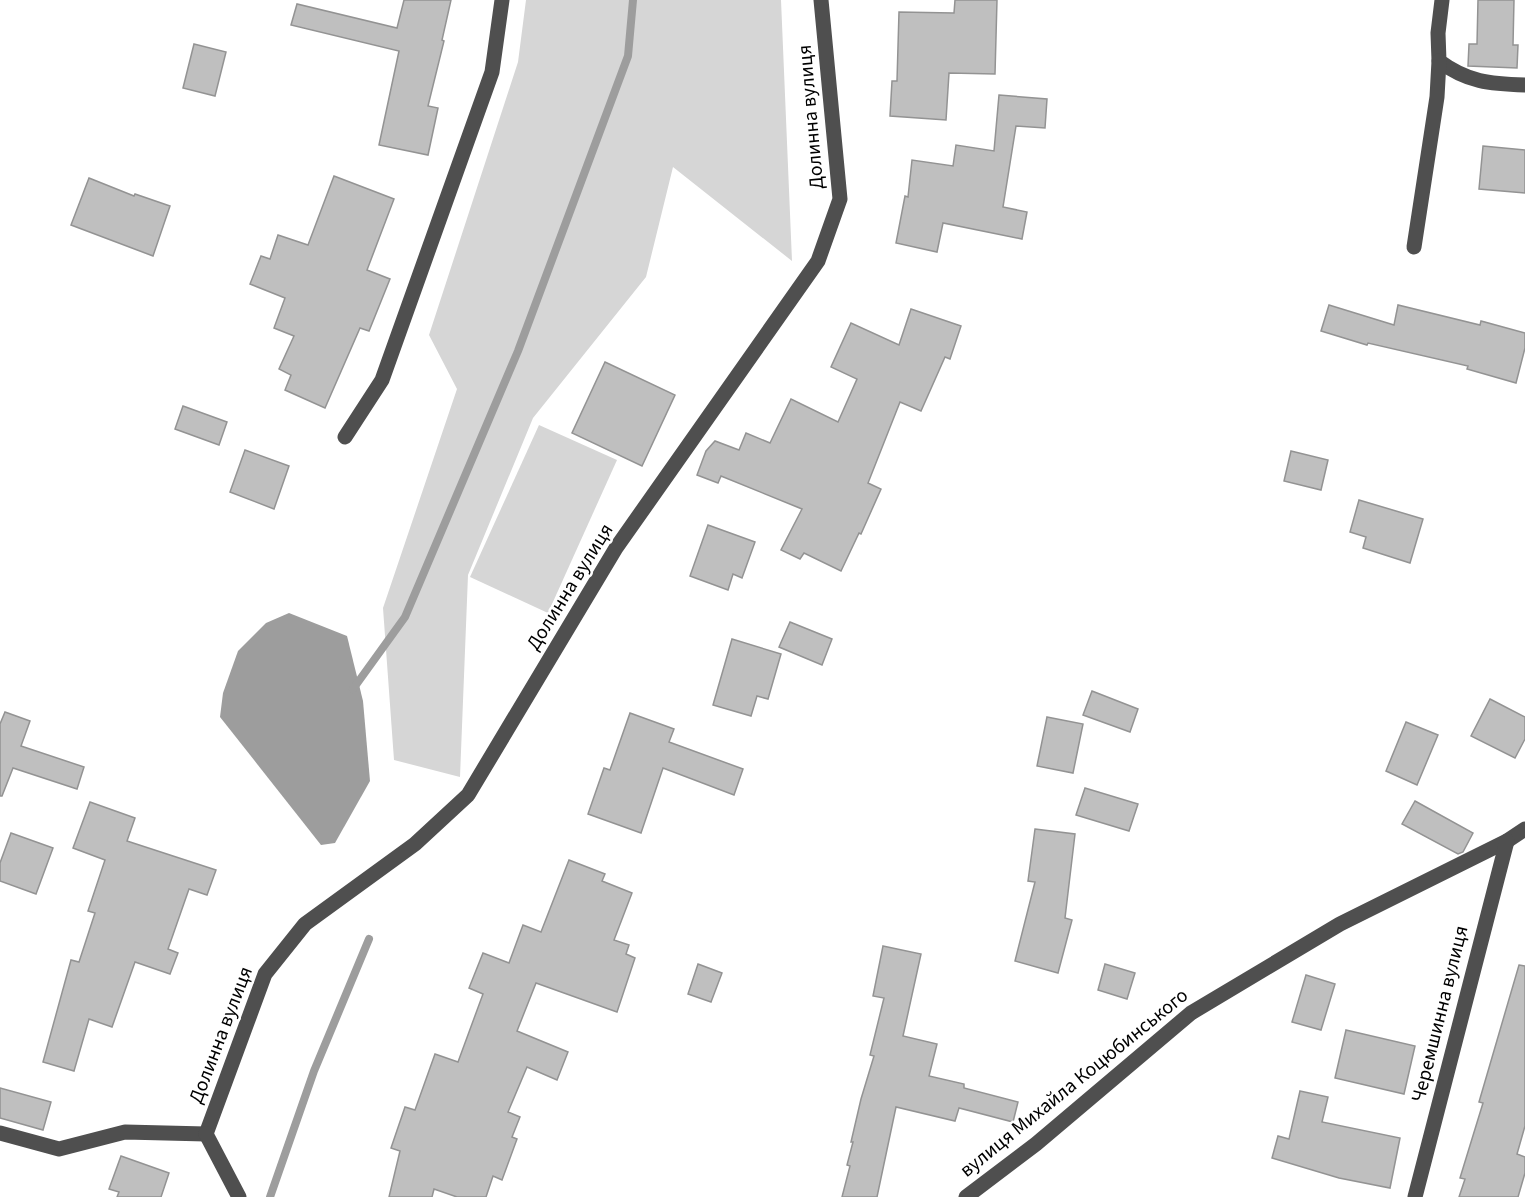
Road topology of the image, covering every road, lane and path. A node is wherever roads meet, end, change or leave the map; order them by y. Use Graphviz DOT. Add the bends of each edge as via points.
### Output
graph roads {
  1 [pos="502,0"];
  2 [pos="821,0"];
  3 [pos="1442,0"];
  4 [pos="1439,61"];
  5 [pos="1525,85"];
  6 [pos="1414,247"];
  7 [pos="345,437"];
  8 [pos="1525,829"];
  9 [pos="1507,840"];
  10 [pos="0,1133"];
  11 [pos="206,1134"];
  12 [pos="239,1197"];
  13 [pos="966,1197"];
  14 [pos="1414,1197"];
  1 -- 7 [label="street" via="492,72 386,369"];
  2 -- 11 [label="street, Долинна вулиця" via="840,200 818,261 616,548 468,795 415,844 305,924 265,974"];
  3 -- 4 [label="street"];
  4 -- 5 [label="street" via="1466,78"];
  4 -- 6 [label="street"];
  8 -- 9 [label="street, вулиця Михайла Коцюбинського"];
  9 -- 13 [label="street, вулиця Михайла Коцюбинського" via="1340,924 1191,1013 1036,1144"];
  9 -- 14 [label="street, Черемшинна вулиця"];
  10 -- 11 [label="street" via="59,1149 125,1132"];
  11 -- 12 [label="street"];
}
